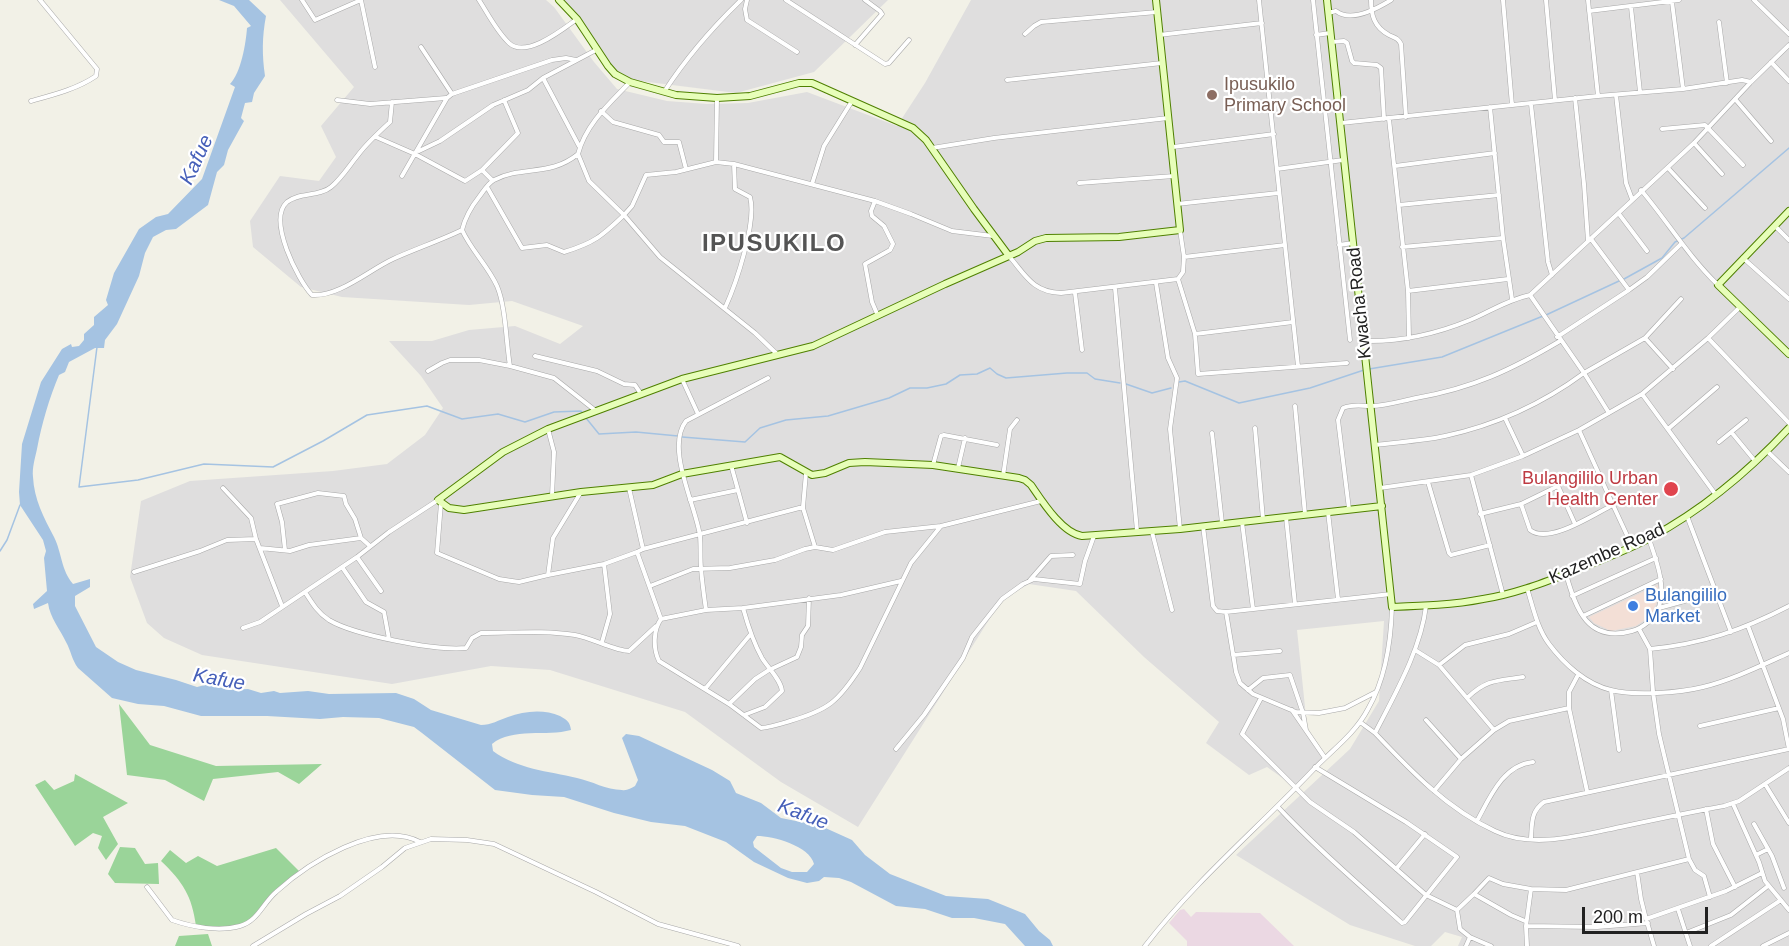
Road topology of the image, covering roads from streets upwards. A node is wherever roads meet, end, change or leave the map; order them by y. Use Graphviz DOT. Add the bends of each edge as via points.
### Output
graph roads {
  1 [pos="40,0"];
  2 [pos="302,0"];
  3 [pos="361,0"];
  4 [pos="479,0"];
  5 [pos="559,0"];
  6 [pos="741,0"];
  7 [pos="747,0"];
  8 [pos="786,0"];
  9 [pos="865,0"];
  10 [pos="1156,0"];
  11 [pos="1259,0"];
  12 [pos="1312,0"];
  13 [pos="1327,0"];
  14 [pos="1371,0"];
  15 [pos="1391,0"];
  16 [pos="1503,0"];
  17 [pos="1546,0"];
  18 [pos="1588,0"];
  19 [pos="1679,0"];
  20 [pos="1754,0"];
  21 [pos="1672,2"];
  22 [pos="1631,6"];
  23 [pos="1589,11"];
  24 [pos="1157,12"];
  25 [pos="1371,12"];
  26 [pos="1328,13"];
  27 [pos="577,19"];
  28 [pos="1719,22"];
  29 [pos="1262,23"];
  30 [pos="1330,33"];
  31 [pos="1025,34"];
  32 [pos="1160,34"];
  33 [pos="1789,34"];
  34 [pos="1316,35"];
  35 [pos="909,40"];
  36 [pos="1331,42"];
  37 [pos="855,45"];
  38 [pos="1789,45"];
  39 [pos="421,47"];
  40 [pos="597,49"];
  41 [pos="797,52"];
  42 [pos="576,60"];
  43 [pos="1771,62"];
  44 [pos="1162,63"];
  45 [pos="1334,66"];
  46 [pos="375,67"];
  47 [pos="1320,67"];
  48 [pos="543,78"];
  49 [pos="1007,80"];
  50 [pos="1789,81"];
  51 [pos="630,82"];
  52 [pos="1751,82"];
  53 [pos="1727,83"];
  54 [pos="1683,89"];
  55 [pos="664,92"];
  56 [pos="1640,92"];
  57 [pos="452,94"];
  58 [pos="1616,94"];
  59 [pos="1598,96"];
  60 [pos="447,98"];
  61 [pos="717,98"];
  62 [pos="1575,98"];
  63 [pos="1735,99"];
  64 [pos="337,100"];
  65 [pos="504,100"];
  66 [pos="1555,100"];
  67 [pos="31,101"];
  68 [pos="852,101"];
  69 [pos="392,102"];
  70 [pos="1531,104"];
  71 [pos="1512,105"];
  72 [pos="1490,107"];
  73 [pos="602,111"];
  74 [pos="1406,117"];
  75 [pos="1169,118"];
  76 [pos="1386,119"];
  77 [pos="1341,123"];
  78 [pos="1708,127"];
  79 [pos="1662,129"];
  80 [pos="1274,134"];
  81 [pos="376,137"];
  82 [pos="1771,141"];
  83 [pos="1694,143"];
  84 [pos="579,146"];
  85 [pos="1173,147"];
  86 [pos="933,148"];
  87 [pos="416,153"];
  88 [pos="1496,153"];
  89 [pos="578,154"];
  90 [pos="1343,160"];
  91 [pos="716,162"];
  92 [pos="1330,162"];
  93 [pos="734,164"];
  94 [pos="1743,165"];
  95 [pos="1395,166"];
  96 [pos="1668,168"];
  97 [pos="687,169"];
  98 [pos="1277,169"];
  99 [pos="482,170"];
  100 [pos="1722,174"];
  101 [pos="402,176"];
  102 [pos="1174,176"];
  103 [pos="492,180"];
  104 [pos="1080,183"];
  105 [pos="812,184"];
  106 [pos="487,187"];
  107 [pos="1641,190"];
  108 [pos="1278,193"];
  109 [pos="1499,195"];
  110 [pos="1632,199"];
  111 [pos="875,201"];
  112 [pos="1176,204"];
  113 [pos="1399,205"];
  114 [pos="1705,208"];
  115 [pos="1789,211"];
  116 [pos="624,214"];
  117 [pos="1619,214"];
  118 [pos="1774,226"];
  119 [pos="462,230"];
  120 [pos="1180,230"];
  121 [pos="994,236"];
  122 [pos="1503,238"];
  123 [pos="1589,240"];
  124 [pos="1789,240"];
  125 [pos="1680,241"];
  126 [pos="1354,243"];
  127 [pos="1285,245"];
  128 [pos="1339,245"];
  129 [pos="1402,247"];
  130 [pos="1647,252"];
  131 [pos="1009,256"];
  132 [pos="1184,256"];
  133 [pos="1743,258"];
  134 [pos="1552,275"];
  135 [pos="1178,279"];
  136 [pos="1508,279"];
  137 [pos="1156,283"];
  138 [pos="1718,285"];
  139 [pos="1115,288"];
  140 [pos="1629,290"];
  141 [pos="1408,291"];
  142 [pos="1075,293"];
  143 [pos="1530,295"];
  144 [pos="1512,299"];
  145 [pos="1681,299"];
  146 [pos="1789,299"];
  147 [pos="1740,307"];
  148 [pos="725,308"];
  149 [pos="878,316"];
  150 [pos="1293,322"];
  151 [pos="1195,334"];
  152 [pos="1409,338"];
  153 [pos="1645,338"];
  154 [pos="1708,338"];
  155 [pos="1559,339"];
  156 [pos="1350,340"];
  157 [pos="1364,341"];
  158 [pos="1082,350"];
  159 [pos="1789,354"];
  160 [pos="778,355"];
  161 [pos="535,356"];
  162 [pos="1347,363"];
  163 [pos="510,366"];
  164 [pos="1298,366"];
  165 [pos="1673,369"];
  166 [pos="428,371"];
  167 [pos="1584,373"];
  168 [pos="768,378"];
  169 [pos="682,379"];
  170 [pos="1717,387"];
  171 [pos="641,394"];
  172 [pos="1642,394"];
  173 [pos="1295,406"];
  174 [pos="1372,406"];
  175 [pos="596,411"];
  176 [pos="1610,413"];
  177 [pos="698,414"];
  178 [pos="1505,418"];
  179 [pos="1017,420"];
  180 [pos="1746,420"];
  181 [pos="1789,425"];
  182 [pos="1255,428"];
  183 [pos="548,429"];
  184 [pos="1668,429"];
  185 [pos="1579,430"];
  186 [pos="1212,433"];
  187 [pos="1732,433"];
  188 [pos="965,438"];
  189 [pos="1719,442"];
  190 [pos="997,445"];
  191 [pos="1375,445"];
  192 [pos="1767,451"];
  193 [pos="1523,456"];
  194 [pos="1755,462"];
  195 [pos="731,465"];
  196 [pos="933,465"];
  197 [pos="958,468"];
  198 [pos="806,472"];
  199 [pos="1789,472"];
  200 [pos="682,474"];
  201 [pos="1471,475"];
  202 [pos="1003,476"];
  203 [pos="1428,482"];
  204 [pos="223,488"];
  205 [pos="628,488"];
  206 [pos="1380,488"];
  207 [pos="738,490"];
  208 [pos="581,492"];
  209 [pos="1716,495"];
  210 [pos="552,496"];
  211 [pos="690,500"];
  212 [pos="440,501"];
  213 [pos="1042,501"];
  214 [pos="1521,504"];
  215 [pos="1613,505"];
  216 [pos="1382,506"];
  217 [pos="803,507"];
  218 [pos="1349,509"];
  219 [pos="1328,512"];
  220 [pos="1305,514"];
  221 [pos="1480,514"];
  222 [pos="1688,516"];
  223 [pos="1286,517"];
  224 [pos="1263,519"];
  225 [pos="1242,521"];
  226 [pos="747,523"];
  227 [pos="1222,523"];
  228 [pos="1575,524"];
  229 [pos="1203,525"];
  230 [pos="941,526"];
  231 [pos="1180,529"];
  232 [pos="1137,531"];
  233 [pos="1152,531"];
  234 [pos="700,536"];
  235 [pos="1094,536"];
  236 [pos="361,538"];
  237 [pos="1649,538"];
  238 [pos="256,539"];
  239 [pos="1490,545"];
  240 [pos="370,546"];
  241 [pos="1632,546"];
  242 [pos="814,547"];
  243 [pos="260,548"];
  244 [pos="643,549"];
  245 [pos="285,550"];
  246 [pos="637,552"];
  247 [pos="1073,555"];
  248 [pos="357,557"];
  249 [pos="1656,558"];
  250 [pos="604,564"];
  251 [pos="342,567"];
  252 [pos="701,569"];
  253 [pos="134,572"];
  254 [pos="1566,574"];
  255 [pos="548,576"];
  256 [pos="1661,579"];
  257 [pos="1029,580"];
  258 [pos="901,581"];
  259 [pos="650,586"];
  260 [pos="1527,588"];
  261 [pos="381,591"];
  262 [pos="305,592"];
  263 [pos="1717,592"];
  264 [pos="1391,594"];
  265 [pos="1503,595"];
  266 [pos="1572,596"];
  267 [pos="809,598"];
  268 [pos="1338,599"];
  269 [pos="1295,604"];
  270 [pos="282,606"];
  271 [pos="1427,606"];
  272 [pos="1789,606"];
  273 [pos="1392,607"];
  274 [pos="1659,608"];
  275 [pos="743,609"];
  276 [pos="1253,609"];
  277 [pos="706,610"];
  278 [pos="1172,610"];
  279 [pos="1226,612"];
  280 [pos="1582,616"];
  281 [pos="661,619"];
  282 [pos="1537,622"];
  283 [pos="656,626"];
  284 [pos="1748,626"];
  285 [pos="243,628"];
  286 [pos="1639,629"];
  287 [pos="1731,632"];
  288 [pos="750,635"];
  289 [pos="390,639"];
  290 [pos="602,642"];
  291 [pos="1650,649"];
  292 [pos="1415,650"];
  293 [pos="1280,651"];
  294 [pos="1789,653"];
  295 [pos="1233,655"];
  296 [pos="1763,664"];
  297 [pos="1439,665"];
  298 [pos="769,670"];
  299 [pos="1578,675"];
  300 [pos="1523,677"];
  301 [pos="705,688"];
  302 [pos="1247,690"];
  303 [pos="1611,690"];
  304 [pos="1376,692"];
  305 [pos="1653,692"];
  306 [pos="1261,698"];
  307 [pos="1467,698"];
  308 [pos="729,704"];
  309 [pos="1569,708"];
  310 [pos="1779,708"];
  311 [pos="1291,710"];
  312 [pos="1303,712"];
  313 [pos="744,715"];
  314 [pos="1426,720"];
  315 [pos="1360,722"];
  316 [pos="1700,726"];
  317 [pos="1306,730"];
  318 [pos="1494,730"];
  319 [pos="1787,730"];
  320 [pos="1375,733"];
  321 [pos="896,749"];
  322 [pos="1789,749"];
  323 [pos="1619,750"];
  324 [pos="1325,758"];
  325 [pos="1461,759"];
  326 [pos="1533,762"];
  327 [pos="1315,767"];
  328 [pos="1789,768"];
  329 [pos="1669,775"];
  330 [pos="1765,784"];
  331 [pos="1297,787"];
  332 [pos="1434,791"];
  333 [pos="1587,792"];
  334 [pos="1733,804"];
  335 [pos="1278,807"];
  336 [pos="1706,809"];
  337 [pos="1678,815"];
  338 [pos="1477,820"];
  339 [pos="1789,823"];
  340 [pos="1754,824"];
  341 [pos="1425,834"];
  342 [pos="1531,838"];
  343 [pos="421,843"];
  344 [pos="1768,849"];
  345 [pos="1756,855"];
  346 [pos="1689,859"];
  347 [pos="1396,869"];
  348 [pos="1637,872"];
  349 [pos="1762,873"];
  350 [pos="1768,886"];
  351 [pos="147,887"];
  352 [pos="1735,887"];
  353 [pos="1784,888"];
  354 [pos="1531,889"];
  355 [pos="1474,894"];
  356 [pos="1426,895"];
  357 [pos="1710,897"];
  358 [pos="1781,900"];
  359 [pos="1678,909"];
  360 [pos="1456,910"];
  361 [pos="1789,910"];
  362 [pos="1647,921"];
  363 [pos="1526,923"];
  364 [pos="1686,933"];
  365 [pos="1789,933"];
  366 [pos="1470,937"];
  367 [pos="254,946"];
  368 [pos="738,946"];
  369 [pos="1145,946"];
  370 [pos="1466,946"];
  371 [pos="1491,946"];
  372 [pos="1527,946"];
  373 [pos="1654,946"];
  374 [pos="1690,946"];
  375 [pos="1711,946"];
  376 [pos="1763,946"];
  1 -- 67 [label="street" via="97,69 90,80"];
  2 -- 3 [label="street" via="315,20"];
  3 -- 46 [label="street"];
  4 -- 27 [label="street" via="508,43 517,47 544,41"];
  5 -- 27 [label="street"];
  6 -- 55 [label="street" via="683,63"];
  7 -- 41 [label="street" via="747,20"];
  8 -- 37 [label="street"];
  9 -- 37 [label="street" via="882,14"];
  10 -- 24 [label="street"];
  11 -- 29 [label="street"];
  12 -- 34 [label="street"];
  13 -- 26 [label="street, Kwacha Road"];
  14 -- 25 [label="street"];
  15 -- 25 [label="street"];
  16 -- 71 [label="street"];
  17 -- 66 [label="street"];
  18 -- 23 [label="street"];
  19 -- 21 [label="street"];
  20 -- 33 [label="street"];
  21 -- 22 [label="street"];
  21 -- 54 [label="street"];
  22 -- 23 [label="street"];
  22 -- 56 [label="street"];
  23 -- 59 [label="street"];
  24 -- 31 [label="street" via="1041,22"];
  24 -- 32 [label="street"];
  25 -- 26 [label="street"];
  25 -- 74 [label="street" via="1379,27 1401,44"];
  26 -- 30 [label="street, Kwacha Road"];
  27 -- 40 [label="street"];
  28 -- 53 [label="street"];
  29 -- 32 [label="street"];
  29 -- 80 [label="street"];
  30 -- 34 [label="street"];
  30 -- 36 [label="street, Kwacha Road"];
  32 -- 44 [label="street"];
  34 -- 47 [label="street"];
  35 -- 37 [label="street" via="887,64"];
  36 -- 45 [label="street, Kwacha Road"];
  36 -- 76 [label="street" via="1347,43 1354,63 1377,65 1381,69"];
  38 -- 43 [label="street"];
  39 -- 57 [label="street"];
  40 -- 42 [label="street"];
  40 -- 51 [label="street" via="612,70"];
  42 -- 48 [label="street"];
  42 -- 57 [label="street" via="552,60"];
  43 -- 50 [label="street"];
  43 -- 52 [label="street"];
  44 -- 49 [label="street"];
  44 -- 75 [label="street"];
  45 -- 47 [label="street"];
  45 -- 77 [label="street, Kwacha Road"];
  47 -- 92 [label="street"];
  48 -- 65 [label="street" via="528,90"];
  48 -- 84 [label="street"];
  51 -- 55 [label="street"];
  51 -- 73 [label="street"];
  52 -- 53 [label="street"];
  52 -- 63 [label="street"];
  53 -- 54 [label="street"];
  54 -- 56 [label="street"];
  55 -- 61 [label="street"];
  56 -- 58 [label="street"];
  57 -- 60 [label="street"];
  58 -- 59 [label="street"];
  58 -- 110 [label="street" via="1626,183"];
  59 -- 62 [label="street"];
  60 -- 69 [label="street"];
  60 -- 87 [label="street"];
  61 -- 68 [label="street" via="750,96 812,83"];
  61 -- 91 [label="street"];
  62 -- 66 [label="street"];
  62 -- 123 [label="street"];
  63 -- 78 [label="street"];
  63 -- 82 [label="street"];
  64 -- 69 [label="street"];
  65 -- 87 [label="street"];
  65 -- 99 [label="street" via="518,133"];
  66 -- 70 [label="street"];
  68 -- 86 [label="street" via="913,128"];
  68 -- 105 [label="street" via="825,146"];
  69 -- 81 [label="street" via="392,119"];
  70 -- 71 [label="street"];
  70 -- 134 [label="street"];
  71 -- 72 [label="street"];
  72 -- 74 [label="street"];
  72 -- 88 [label="street"];
  73 -- 84 [label="street"];
  73 -- 97 [label="street" via="613,122 659,135 664,142 679,142"];
  74 -- 76 [label="street"];
  75 -- 85 [label="street"];
  75 -- 86 [label="street"];
  76 -- 77 [label="street"];
  76 -- 95 [label="street"];
  77 -- 90 [label="street, Kwacha Road"];
  78 -- 79 [label="street" via="1700,124"];
  78 -- 83 [label="street"];
  78 -- 94 [label="street"];
  80 -- 85 [label="street"];
  80 -- 98 [label="street"];
  81 -- 87 [label="street"];
  81 -- 119 [label="street" via="328,190 287,202 284,208 281,234 310,294 328,293 392,259"];
  83 -- 96 [label="street"];
  83 -- 100 [label="street"];
  84 -- 89 [label="street"];
  85 -- 102 [label="street"];
  86 -- 121 [label="street"];
  87 -- 99 [label="street" via="462,181"];
  87 -- 101 [label="street"];
  88 -- 95 [label="street"];
  88 -- 109 [label="street"];
  89 -- 103 [label="street" via="556,168"];
  89 -- 116 [label="street" via="589,181"];
  90 -- 92 [label="street"];
  90 -- 126 [label="street, Kwacha Road"];
  91 -- 93 [label="street"];
  91 -- 97 [label="street"];
  92 -- 98 [label="street"];
  92 -- 128 [label="street"];
  93 -- 105 [label="street"];
  93 -- 148 [label="street" via="735,189 750,196 751,214 737,278"];
  95 -- 113 [label="street"];
  96 -- 107 [label="street"];
  96 -- 114 [label="street"];
  97 -- 116 [label="street" via="646,175 634,203"];
  98 -- 108 [label="street"];
  99 -- 103 [label="street"];
  102 -- 104 [label="street"];
  102 -- 112 [label="street"];
  103 -- 106 [label="street"];
  105 -- 111 [label="street"];
  106 -- 116 [label="street" via="522,248 548,245 564,252 575,249 595,241"];
  106 -- 119 [label="street" via="472,206"];
  107 -- 110 [label="street"];
  107 -- 125 [label="street"];
  108 -- 112 [label="street"];
  108 -- 127 [label="street"];
  109 -- 113 [label="street"];
  109 -- 122 [label="street"];
  110 -- 117 [label="street"];
  111 -- 121 [label="street" via="947,230"];
  111 -- 149 [label="street" via="872,216 884,226 893,244 890,250 865,264"];
  112 -- 120 [label="street"];
  113 -- 129 [label="street"];
  115 -- 118 [label="street"];
  116 -- 148 [label="street" via="660,257"];
  117 -- 123 [label="street"];
  117 -- 130 [label="street"];
  118 -- 124 [label="street"];
  118 -- 133 [label="street"];
  119 -- 163 [label="street" via="497,286"];
  120 -- 131 [label="street" via="1119,237 1046,238"];
  120 -- 132 [label="street"];
  121 -- 131 [label="street"];
  122 -- 129 [label="street"];
  122 -- 136 [label="street"];
  123 -- 134 [label="street"];
  123 -- 140 [label="street"];
  125 -- 138 [label="street"];
  125 -- 140 [label="street" via="1647,278"];
  126 -- 128 [label="street"];
  126 -- 157 [label="street, Kwacha Road"];
  127 -- 132 [label="street"];
  127 -- 150 [label="street"];
  128 -- 156 [label="street"];
  129 -- 141 [label="street"];
  131 -- 142 [label="street" via="1043,291"];
  131 -- 149 [label="street"];
  132 -- 135 [label="street" via="1183,272"];
  133 -- 138 [label="street"];
  133 -- 146 [label="street"];
  134 -- 143 [label="street"];
  135 -- 137 [label="street"];
  135 -- 151 [label="street"];
  136 -- 141 [label="street"];
  136 -- 144 [label="street"];
  137 -- 139 [label="street"];
  137 -- 231 [label="street" via="1168,358 1177,382 1170,429"];
  138 -- 147 [label="street"];
  139 -- 142 [label="street"];
  139 -- 232 [label="street"];
  140 -- 155 [label="street"];
  141 -- 152 [label="street"];
  142 -- 158 [label="street"];
  143 -- 144 [label="street"];
  143 -- 155 [label="street"];
  144 -- 152 [label="street" via="1467,321"];
  145 -- 153 [label="street"];
  147 -- 154 [label="street"];
  147 -- 159 [label="street"];
  148 -- 160 [label="street"];
  149 -- 160 [label="street" via="813,346"];
  150 -- 151 [label="street"];
  150 -- 164 [label="street"];
  151 -- 164 [label="street" via="1199,374"];
  152 -- 157 [label="street"];
  153 -- 165 [label="street"];
  153 -- 167 [label="street"];
  154 -- 165 [label="street"];
  154 -- 181 [label="street"];
  155 -- 167 [label="street"];
  155 -- 174 [label="street" via="1520,364 1474,384"];
  157 -- 174 [label="street, Kwacha Road"];
  160 -- 169 [label="street"];
  161 -- 171 [label="street" via="597,371 635,385"];
  162 -- 164 [label="street"];
  163 -- 166 [label="street" via="450,360"];
  163 -- 175 [label="street" via="554,378"];
  165 -- 172 [label="street"];
  167 -- 176 [label="street"];
  167 -- 178 [label="street" via="1562,389"];
  168 -- 177 [label="street"];
  169 -- 171 [label="street"];
  169 -- 177 [label="street"];
  170 -- 184 [label="street"];
  171 -- 175 [label="street"];
  172 -- 176 [label="street"];
  172 -- 184 [label="street"];
  173 -- 220 [label="street"];
  174 -- 191 [label="street, Kwacha Road"];
  174 -- 218 [label="street" via="1343,408 1338,420"];
  175 -- 183 [label="street"];
  176 -- 185 [label="street"];
  177 -- 200 [label="street" via="686,420 681,429"];
  178 -- 191 [label="street" via="1442,437"];
  178 -- 193 [label="street"];
  179 -- 202 [label="street" via="1010,429"];
  180 -- 187 [label="street"];
  181 -- 192 [label="street, Kazembe Road"];
  182 -- 224 [label="street"];
  183 -- 210 [label="street" via="554,452"];
  183 -- 212 [label="street" via="503,452"];
  184 -- 209 [label="street"];
  185 -- 193 [label="street"];
  185 -- 215 [label="street"];
  186 -- 227 [label="street"];
  187 -- 189 [label="street"];
  187 -- 194 [label="street"];
  188 -- 190 [label="street"];
  188 -- 196 [label="street" via="941,436"];
  188 -- 197 [label="street"];
  191 -- 206 [label="street, Kwacha Road"];
  192 -- 194 [label="street, Kazembe Road"];
  192 -- 199 [label="street"];
  193 -- 201 [label="street"];
  194 -- 209 [label="street, Kazembe Road"];
  195 -- 198 [label="street" via="780,457"];
  195 -- 200 [label="street"];
  195 -- 207 [label="street"];
  196 -- 197 [label="street"];
  196 -- 198 [label="street" via="857,462 820,475"];
  197 -- 202 [label="street"];
  198 -- 217 [label="street"];
  200 -- 205 [label="street" via="653,485"];
  200 -- 211 [label="street"];
  201 -- 203 [label="street"];
  201 -- 221 [label="street"];
  202 -- 213 [label="street" via="1025,480"];
  203 -- 206 [label="street"];
  203 -- 239 [label="street" via="1449,553"];
  204 -- 238 [label="street" via="249,515"];
  205 -- 208 [label="street"];
  205 -- 244 [label="street"];
  206 -- 216 [label="street, Kwacha Road"];
  207 -- 211 [label="street"];
  207 -- 226 [label="street"];
  208 -- 210 [label="street"];
  208 -- 255 [label="street" via="553,538"];
  209 -- 222 [label="street, Kazembe Road"];
  210 -- 212 [label="street" via="464,510 449,508"];
  211 -- 234 [label="street"];
  212 -- 240 [label="street"];
  212 -- 255 [label="street" via="437,553 499,579 519,582"];
  213 -- 230 [label="street"];
  213 -- 235 [label="street" via="1070,532"];
  214 -- 221 [label="street"];
  214 -- 228 [label="street" via="1530,530 1536,534 1551,534"];
  214 -- 228 [label="street" via="1558,486"];
  215 -- 228 [label="street"];
  215 -- 241 [label="street"];
  216 -- 218 [label="street"];
  216 -- 264 [label="street, Kwacha Road"];
  217 -- 226 [label="street"];
  217 -- 242 [label="street"];
  218 -- 219 [label="street"];
  219 -- 220 [label="street"];
  219 -- 268 [label="street"];
  220 -- 223 [label="street"];
  221 -- 239 [label="street"];
  222 -- 237 [label="street, Kazembe Road"];
  222 -- 263 [label="street"];
  223 -- 224 [label="street"];
  223 -- 269 [label="street"];
  224 -- 225 [label="street"];
  225 -- 227 [label="street"];
  225 -- 276 [label="street"];
  226 -- 234 [label="street"];
  227 -- 229 [label="street"];
  229 -- 231 [label="street"];
  229 -- 279 [label="street" via="1212,606"];
  230 -- 242 [label="street" via="885,532 833,550"];
  230 -- 258 [label="street"];
  231 -- 233 [label="street"];
  232 -- 233 [label="street"];
  232 -- 235 [label="street"];
  233 -- 278 [label="street"];
  234 -- 244 [label="street"];
  234 -- 252 [label="street"];
  235 -- 257 [label="street" via="1080,584"];
  236 -- 240 [label="street"];
  236 -- 245 [label="street"];
  236 -- 245 [label="street" via="345,496 315,494 277,504"];
  237 -- 241 [label="street, Kazembe Road"];
  237 -- 249 [label="street"];
  238 -- 243 [label="street"];
  238 -- 253 [label="street" via="227,540"];
  239 -- 265 [label="street"];
  240 -- 248 [label="street"];
  241 -- 254 [label="street, Kazembe Road"];
  242 -- 252 [label="street" via="775,560"];
  243 -- 245 [label="street"];
  243 -- 270 [label="street"];
  244 -- 246 [label="street"];
  246 -- 250 [label="street"];
  246 -- 259 [label="street"];
  247 -- 257 [label="street" via="1051,556"];
  248 -- 251 [label="street"];
  248 -- 261 [label="street"];
  249 -- 256 [label="street"];
  249 -- 266 [label="street"];
  250 -- 255 [label="street"];
  250 -- 290 [label="street" via="610,614"];
  251 -- 262 [label="street"];
  251 -- 289 [label="street" via="363,598 384,612"];
  252 -- 259 [label="street" via="685,571"];
  252 -- 277 [label="street"];
  254 -- 260 [label="street, Kazembe Road"];
  254 -- 266 [label="street"];
  256 -- 274 [label="street"];
  256 -- 280 [label="street"];
  257 -- 321 [label="street" via="1002,599 989,614 942,690"];
  258 -- 267 [label="street"];
  258 -- 313 [label="street" via="860,668 832,704 813,715 766,728"];
  259 -- 281 [label="street"];
  260 -- 265 [label="street, Kazembe Road"];
  260 -- 282 [label="street"];
  262 -- 270 [label="street"];
  262 -- 289 [label="street" via="330,620"];
  263 -- 274 [label="street"];
  263 -- 287 [label="street"];
  264 -- 268 [label="street"];
  264 -- 273 [label="street, Kwacha Road"];
  265 -- 271 [label="street, Kazembe Road"];
  266 -- 280 [label="street"];
  267 -- 275 [label="street"];
  267 -- 298 [label="street" via="808,626 802,635 800,654"];
  268 -- 269 [label="street"];
  269 -- 276 [label="street"];
  270 -- 285 [label="street" via="260,622"];
  271 -- 273 [label="street, Kazembe Road"];
  271 -- 292 [label="street"];
  272 -- 284 [label="street"];
  273 -- 304 [label="street" via="1390,645"];
  274 -- 286 [label="street"];
  275 -- 277 [label="street"];
  275 -- 288 [label="street"];
  276 -- 279 [label="street"];
  277 -- 281 [label="street"];
  279 -- 295 [label="street"];
  280 -- 286 [label="street" via="1606,634"];
  281 -- 283 [label="street"];
  282 -- 297 [label="street" via="1465,645"];
  282 -- 299 [label="street" via="1550,645"];
  283 -- 290 [label="street" via="629,651"];
  283 -- 301 [label="street" via="659,662"];
  284 -- 287 [label="street"];
  284 -- 296 [label="street"];
  286 -- 291 [label="street"];
  287 -- 291 [label="street" via="1700,642"];
  288 -- 298 [label="street"];
  288 -- 301 [label="street"];
  289 -- 290 [label="street" via="463,649 481,633 561,633"];
  291 -- 305 [label="street"];
  292 -- 297 [label="street"];
  292 -- 320 [label="street"];
  293 -- 295 [label="street"];
  294 -- 296 [label="street"];
  295 -- 302 [label="street" via="1239,680"];
  296 -- 305 [label="street" via="1703,687"];
  296 -- 310 [label="street"];
  297 -- 307 [label="street"];
  298 -- 308 [label="street"];
  298 -- 313 [label="street" via="782,686 782,693 761,709"];
  299 -- 303 [label="street"];
  299 -- 309 [label="street" via="1569,692"];
  300 -- 307 [label="street" via="1487,683"];
  301 -- 308 [label="street"];
  302 -- 306 [label="street"];
  302 -- 312 [label="street" via="1263,678 1290,675"];
  303 -- 305 [label="street"];
  303 -- 323 [label="street"];
  304 -- 312 [label="street" via="1337,710"];
  304 -- 315 [label="street"];
  305 -- 329 [label="street"];
  306 -- 311 [label="street"];
  306 -- 331 [label="street" via="1241,733"];
  307 -- 318 [label="street"];
  308 -- 313 [label="street"];
  309 -- 318 [label="street" via="1509,721"];
  309 -- 333 [label="street"];
  310 -- 316 [label="street"];
  310 -- 319 [label="street"];
  311 -- 312 [label="street"];
  311 -- 317 [label="street"];
  312 -- 317 [label="street"];
  314 -- 325 [label="street"];
  315 -- 320 [label="street"];
  315 -- 324 [label="street"];
  317 -- 324 [label="street"];
  318 -- 325 [label="street"];
  319 -- 322 [label="street"];
  320 -- 332 [label="street"];
  322 -- 329 [label="street"];
  324 -- 327 [label="street"];
  325 -- 332 [label="street"];
  326 -- 338 [label="street" via="1517,766 1505,776"];
  327 -- 331 [label="street"];
  327 -- 341 [label="street"];
  328 -- 330 [label="street"];
  329 -- 333 [label="street"];
  329 -- 337 [label="street"];
  330 -- 334 [label="street"];
  330 -- 339 [label="street"];
  331 -- 335 [label="street"];
  331 -- 347 [label="street"];
  332 -- 338 [label="street"];
  333 -- 342 [label="street" via="1538,806"];
  334 -- 336 [label="street"];
  334 -- 345 [label="street"];
  335 -- 356 [label="street" via="1402,923"];
  335 -- 369 [label="street" via="1201,880"];
  336 -- 337 [label="street"];
  336 -- 352 [label="street" via="1715,850"];
  337 -- 342 [label="street" via="1577,837"];
  337 -- 346 [label="street"];
  338 -- 342 [label="street" via="1496,831"];
  340 -- 344 [label="street"];
  341 -- 347 [label="street"];
  341 -- 356 [label="street" via="1457,857"];
  343 -- 351 [label="street" via="402,835 366,839 300,872 241,926 209,928 172,920"];
  343 -- 367 [label="street" via="405,848 340,896"];
  343 -- 368 [label="street" via="431,839 494,844 651,921"];
  344 -- 345 [label="street"];
  344 -- 353 [label="street"];
  345 -- 349 [label="street"];
  346 -- 348 [label="street"];
  346 -- 357 [label="street" via="1704,876"];
  347 -- 356 [label="street"];
  348 -- 354 [label="street" via="1566,890"];
  348 -- 362 [label="street"];
  349 -- 350 [label="street"];
  349 -- 352 [label="street"];
  350 -- 358 [label="street"];
  350 -- 364 [label="street" via="1731,915"];
  352 -- 357 [label="street"];
  354 -- 355 [label="street" via="1489,878"];
  354 -- 363 [label="street"];
  355 -- 360 [label="street"];
  355 -- 363 [label="street"];
  356 -- 360 [label="street"];
  357 -- 359 [label="street"];
  358 -- 361 [label="street"];
  358 -- 375 [label="street"];
  359 -- 362 [label="street"];
  359 -- 364 [label="street"];
  360 -- 366 [label="street" via="1460,929"];
  362 -- 363 [label="street" via="1597,927"];
  362 -- 373 [label="street"];
  363 -- 372 [label="street"];
  364 -- 374 [label="street"];
  365 -- 376 [label="street"];
  366 -- 370 [label="street"];
  366 -- 371 [label="street"];
}
